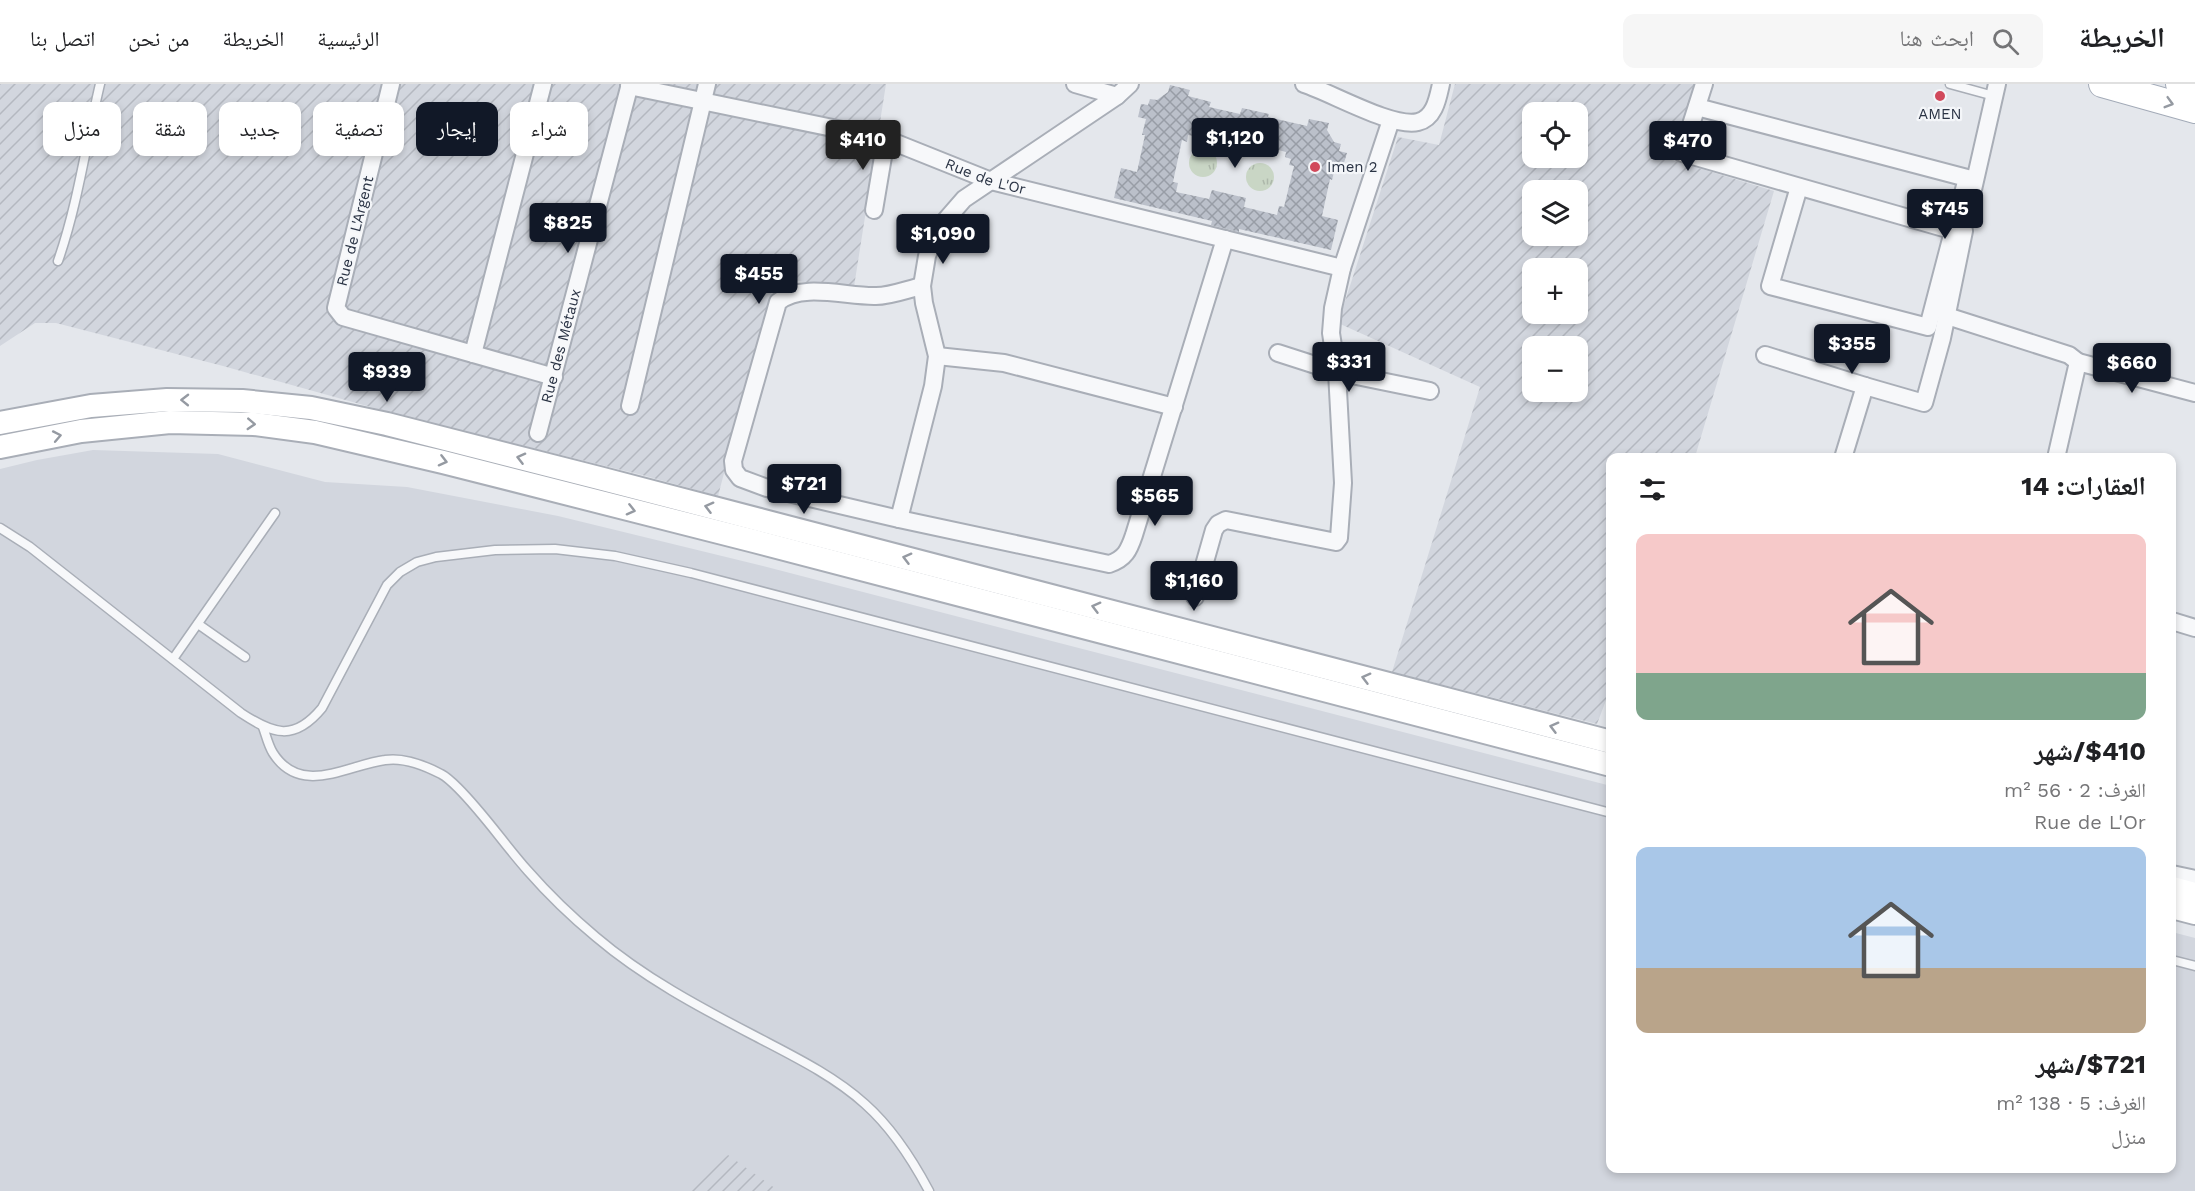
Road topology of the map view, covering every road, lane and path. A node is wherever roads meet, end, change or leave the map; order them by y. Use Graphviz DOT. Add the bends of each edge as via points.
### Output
graph roads {
  1 [pos="100,84"];
  2 [pos="391,84"];
  3 [pos="543,84"];
  4 [pos="1075,84"];
  5 [pos="1131,84"];
  6 [pos="1304,84"];
  7 [pos="1441,84"];
  8 [pos="1704,84"];
  9 [pos="1950,84"];
  10 [pos="2102,84"];
  11 [pos="2179,84"];
  12 [pos="629,85"];
  13 [pos="2195,88"];
  14 [pos="1996,90"];
  15 [pos="704,92"];
  16 [pos="1117,96"];
  17 [pos="1697,107"];
  18 [pos="2195,110"];
  19 [pos="1391,120"];
  20 [pos="886,139"];
  21 [pos="991,181"];
  22 [pos="1799,187"];
  23 [pos="874,210"];
  24 [pos="1954,231"];
  25 [pos="1226,239"];
  26 [pos="58,261"];
  27 [pos="1342,268"];
  28 [pos="922,286"];
  29 [pos="1947,316"];
  30 [pos="1278,353"];
  31 [pos="473,354"];
  32 [pos="1765,355"];
  33 [pos="937,356"];
  34 [pos="2078,362"];
  35 [pos="1337,372"];
  36 [pos="554,377"];
  37 [pos="1866,386"];
  38 [pos="1430,391"];
  39 [pos="2195,393"];
  40 [pos="630,406"];
  41 [pos="1174,407"];
  42 [pos="0,423"];
  43 [pos="538,433"];
  44 [pos="0,447"];
  45 [pos="1845,453"];
  46 [pos="2057,453"];
  47 [pos="275,513"];
  48 [pos="899,519"];
  49 [pos="0,528"];
  50 [pos="1195,597"];
  51 [pos="2176,622"];
  52 [pos="198,624"];
  53 [pos="2195,628"];
  54 [pos="245,657"];
  55 [pos="173,659"];
  56 [pos="263,727"];
  57 [pos="1606,741"];
  58 [pos="1606,764"];
  59 [pos="1606,812"];
  60 [pos="2176,875"];
  61 [pos="2195,879"];
  62 [pos="2176,889"];
  63 [pos="2195,894"];
  64 [pos="2176,908"];
  65 [pos="2195,913"];
  66 [pos="2176,961"];
  67 [pos="2195,966"];
  68 [pos="929,1191"];
  1 -- 26 [label="lane" via="71,224"];
  2 -- 31 [label="street, Rue de L'Argent" via="336,308 343,317"];
  3 -- 31 [label="street"];
  4 -- 16 [label="street"];
  5 -- 16 [label="street"];
  6 -- 19 [label="street"];
  7 -- 19 [label="street" via="1436,106 1429,116 1419,122"];
  8 -- 17 [label="street"];
  9 -- 14 [label="lane"];
  10 -- 18 [label="main road, one-way"];
  11 -- 13 [label="main road"];
  12 -- 15 [label="street, Rue de L'Or"];
  12 -- 36 [label="street, Rue des Métaux"];
  14 -- 29 [label="street"];
  15 -- 20 [label="street, Rue de L'Or"];
  15 -- 40 [label="street"];
  16 -- 21 [label="street"];
  17 -- 22 [label="street" via="1682,153"];
  17 -- 24 [label="street" via="1967,178"];
  19 -- 27 [label="street"];
  20 -- 21 [label="street, Rue de L'Or"];
  20 -- 23 [label="street"];
  21 -- 25 [label="street, Rue de L'Or"];
  21 -- 28 [label="street" via="964,199 937,230"];
  22 -- 24 [label="street"];
  22 -- 24 [label="street" via="1770,286 1929,327"];
  25 -- 27 [label="street, Rue de L'Or"];
  25 -- 41 [label="street"];
  27 -- 35 [label="street" via="1331,333"];
  28 -- 33 [label="street"];
  28 -- 48 [label="street" via="877,296 797,294 778,302 733,461 740,478 767,488"];
  29 -- 34 [label="street" via="2069,355"];
  29 -- 37 [label="street" via="1924,403"];
  30 -- 35 [label="street"];
  31 -- 36 [label="street"];
  32 -- 37 [label="street"];
  33 -- 41 [label="street" via="1004,363"];
  33 -- 48 [label="street"];
  34 -- 39 [label="street"];
  34 -- 46 [label="street"];
  35 -- 38 [label="street"];
  35 -- 50 [label="street" via="1343,483 1338,540 1226,520 1214,530"];
  36 -- 43 [label="street, Rue des Métaux"];
  37 -- 45 [label="street"];
  41 -- 48 [label="street" via="1134,535 1121,560 1109,564"];
  57 -- 42 [label="street, one-way" via="532,461 311,408 242,401 167,400 91,406"];
  44 -- 58 [label="street, one-way" via="81,431 170,422 254,424 315,432 455,464"];
  47 -- 52 [label="lane"];
  49 -- 55 [label="lane"];
  51 -- 53 [label="street"];
  52 -- 54 [label="lane"];
  52 -- 55 [label="lane"];
  55 -- 56 [label="lane"];
  56 -- 59 [label="lane" via="280,732 311,721 322,708 387,585 400,572 436,557 495,550 555,549 615,556 691,573"];
  56 -- 68 [label="lane" via="272,752 298,774 323,776 386,759 416,762 444,775 561,907 599,940 705,1010 822,1073 865,1104 900,1143"];
  60 -- 61 [label="street"];
  62 -- 63 [label="street"];
  64 -- 65 [label="street"];
  66 -- 67 [label="lane"];
}
